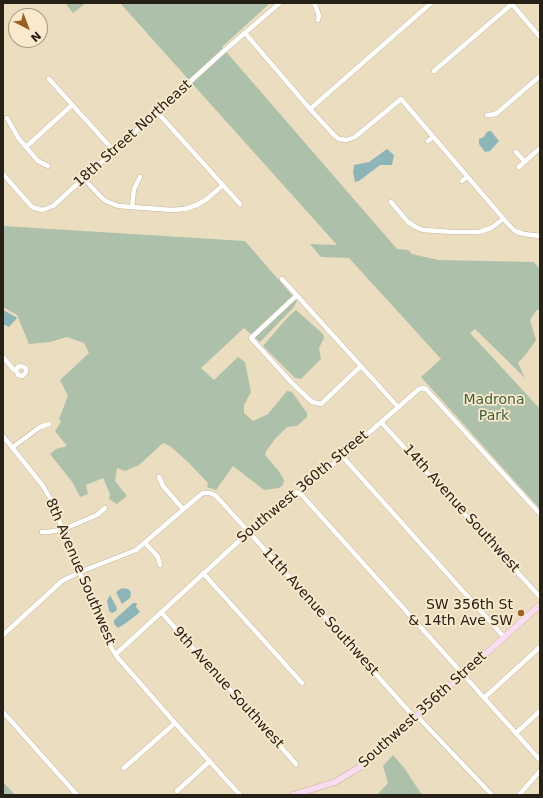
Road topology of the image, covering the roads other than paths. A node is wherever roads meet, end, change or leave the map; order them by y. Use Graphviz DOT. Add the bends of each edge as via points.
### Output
graph roads {
  1 [pos="280,3"];
  2 [pos="314,3"];
  3 [pos="432,3"];
  4 [pos="512,3"];
  5 [pos="318,20"];
  6 [pos="244,33"];
  7 [pos="540,37"];
  8 [pos="434,71"];
  9 [pos="540,76"];
  10 [pos="49,79"];
  11 [pos="72,105"];
  12 [pos="310,109"];
  13 [pos="157,112"];
  14 [pos="487,115"];
  15 [pos="7,118"];
  16 [pos="433,137"];
  17 [pos="428,141"];
  18 [pos="26,147"];
  19 [pos="540,148"];
  20 [pos="114,151"];
  21 [pos="516,152"];
  22 [pos="525,162"];
  23 [pos="48,166"];
  24 [pos="519,167"];
  25 [pos="3,174"];
  26 [pos="140,177"];
  27 [pos="467,177"];
  28 [pos="84,179"];
  29 [pos="462,181"];
  30 [pos="223,185"];
  31 [pos="391,202"];
  32 [pos="240,204"];
  33 [pos="132,207"];
  34 [pos="503,219"];
  35 [pos="540,236"];
  36 [pos="282,279"];
  37 [pos="296,296"];
  38 [pos="3,357"];
  39 [pos="361,366"];
  40 [pos="16,370"];
  41 [pos="398,407"];
  42 [pos="382,422"];
  43 [pos="49,424"];
  44 [pos="3,436"];
  45 [pos="13,448"];
  46 [pos="342,456"];
  47 [pos="159,477"];
  48 [pos="300,493"];
  49 [pos="105,508"];
  50 [pos="183,509"];
  51 [pos="540,514"];
  52 [pos="64,529"];
  53 [pos="248,531"];
  54 [pos="42,532"];
  55 [pos="146,542"];
  56 [pos="160,565"];
  57 [pos="80,572"];
  58 [pos="203,573"];
  59 [pos="540,597"];
  60 [pos="540,605"];
  61 [pos="161,612"];
  62 [pos="3,634"];
  63 [pos="504,637"];
  64 [pos="540,647"];
  65 [pos="116,654"];
  66 [pos="464,674"];
  67 [pos="302,683"];
  68 [pos="484,698"];
  69 [pos="540,711"];
  70 [pos="3,712"];
  71 [pos="416,717"];
  72 [pos="175,723"];
  73 [pos="516,733"];
  74 [pos="540,760"];
  75 [pos="210,761"];
  76 [pos="296,764"];
  77 [pos="124,768"];
  78 [pos="540,771"];
  79 [pos="177,791"];
  80 [pos="77,795"];
  81 [pos="240,795"];
  82 [pos="293,795"];
  83 [pos="492,795"];
  84 [pos="519,795"];
  1 -- 6 [label="street, 18th Street Northeast"];
  2 -- 5 [label="street" via="318,10"];
  3 -- 12 [label="street"];
  4 -- 7 [label="street"];
  4 -- 8 [label="street"];
  6 -- 12 [label="street"];
  6 -- 13 [label="street, 18th Street Northeast"];
  9 -- 14 [label="street" via="497,113"];
  10 -- 11 [label="street"];
  11 -- 18 [label="street"];
  11 -- 20 [label="street"];
  12 -- 16 [label="street" via="334,135 344,140 355,138 401,99"];
  13 -- 20 [label="street, 18th Street Northeast"];
  13 -- 30 [label="street"];
  15 -- 18 [label="street"];
  16 -- 17 [label="street"];
  16 -- 27 [label="street"];
  18 -- 23 [label="street" via="38,161"];
  19 -- 22 [label="street"];
  20 -- 28 [label="street, 18th Street Northeast"];
  21 -- 22 [label="street"];
  22 -- 24 [label="street"];
  25 -- 28 [label="street, 18th Street Northeast" via="32,206 42,210 53,206"];
  26 -- 33 [label="street" via="134,189"];
  27 -- 29 [label="street"];
  27 -- 34 [label="street"];
  28 -- 33 [label="street" via="108,202"];
  30 -- 32 [label="street"];
  30 -- 33 [label="street" via="207,200 185,209"];
  31 -- 34 [label="street" via="419,229 479,232"];
  34 -- 35 [label="street" via="519,233"];
  36 -- 37 [label="street"];
  37 -- 39 [label="street"];
  37 -- 39 [label="street" via="251,338 312,402 321,404"];
  38 -- 40 [label="street"];
  39 -- 41 [label="street"];
  41 -- 42 [label="street, Southwest 360th Street"];
  41 -- 51 [label="street, Southwest 360th Street" via="419,388 426,389"];
  42 -- 46 [label="street, Southwest 360th Street"];
  42 -- 59 [label="street, 14th Avenue Southwest"];
  43 -- 45 [label="street" via="40,427"];
  44 -- 45 [label="street, 8th Avenue Southwest"];
  45 -- 52 [label="street, 8th Avenue Southwest" via="48,493"];
  46 -- 48 [label="street, Southwest 360th Street"];
  46 -- 63 [label="street"];
  47 -- 50 [label="street" via="163,486"];
  48 -- 53 [label="street, Southwest 360th Street" via="289,494"];
  48 -- 66 [label="street"];
  49 -- 52 [label="street" via="97,515"];
  50 -- 53 [label="street, 11th Avenue Southwest" via="198,496 207,492 213,494"];
  50 -- 55 [label="street"];
  52 -- 54 [label="street"];
  52 -- 57 [label="street, 8th Avenue Southwest"];
  53 -- 58 [label="street, Southwest 360th Street"];
  53 -- 71 [label="street, 11th Avenue Southwest"];
  55 -- 56 [label="street" via="158,557"];
  55 -- 57 [label="street" via="131,553"];
  57 -- 62 [label="street" via="57,585"];
  57 -- 65 [label="street, 8th Avenue Southwest" via="102,629"];
  58 -- 61 [label="street, Southwest 360th Street"];
  58 -- 67 [label="street"];
  60 -- 63 [label="main road, Southwest 356th Street"];
  61 -- 65 [label="street, Southwest 360th Street"];
  61 -- 76 [label="street, 9th Avenue Southwest"];
  63 -- 66 [label="main road, Southwest 356th Street"];
  64 -- 68 [label="street"];
  65 -- 72 [label="street, 8th Avenue Southwest"];
  66 -- 68 [label="street"];
  66 -- 71 [label="main road, Southwest 356th Street"];
  68 -- 73 [label="street"];
  69 -- 73 [label="street"];
  70 -- 80 [label="street"];
  71 -- 82 [label="main road, Southwest 356th Street" via="352,773 327,785"];
  71 -- 83 [label="street, 11th Avenue Southwest"];
  72 -- 75 [label="street, 8th Avenue Southwest"];
  72 -- 77 [label="street"];
  73 -- 74 [label="street"];
  75 -- 79 [label="street"];
  75 -- 81 [label="street, 8th Avenue Southwest"];
  78 -- 84 [label="street"];
}
